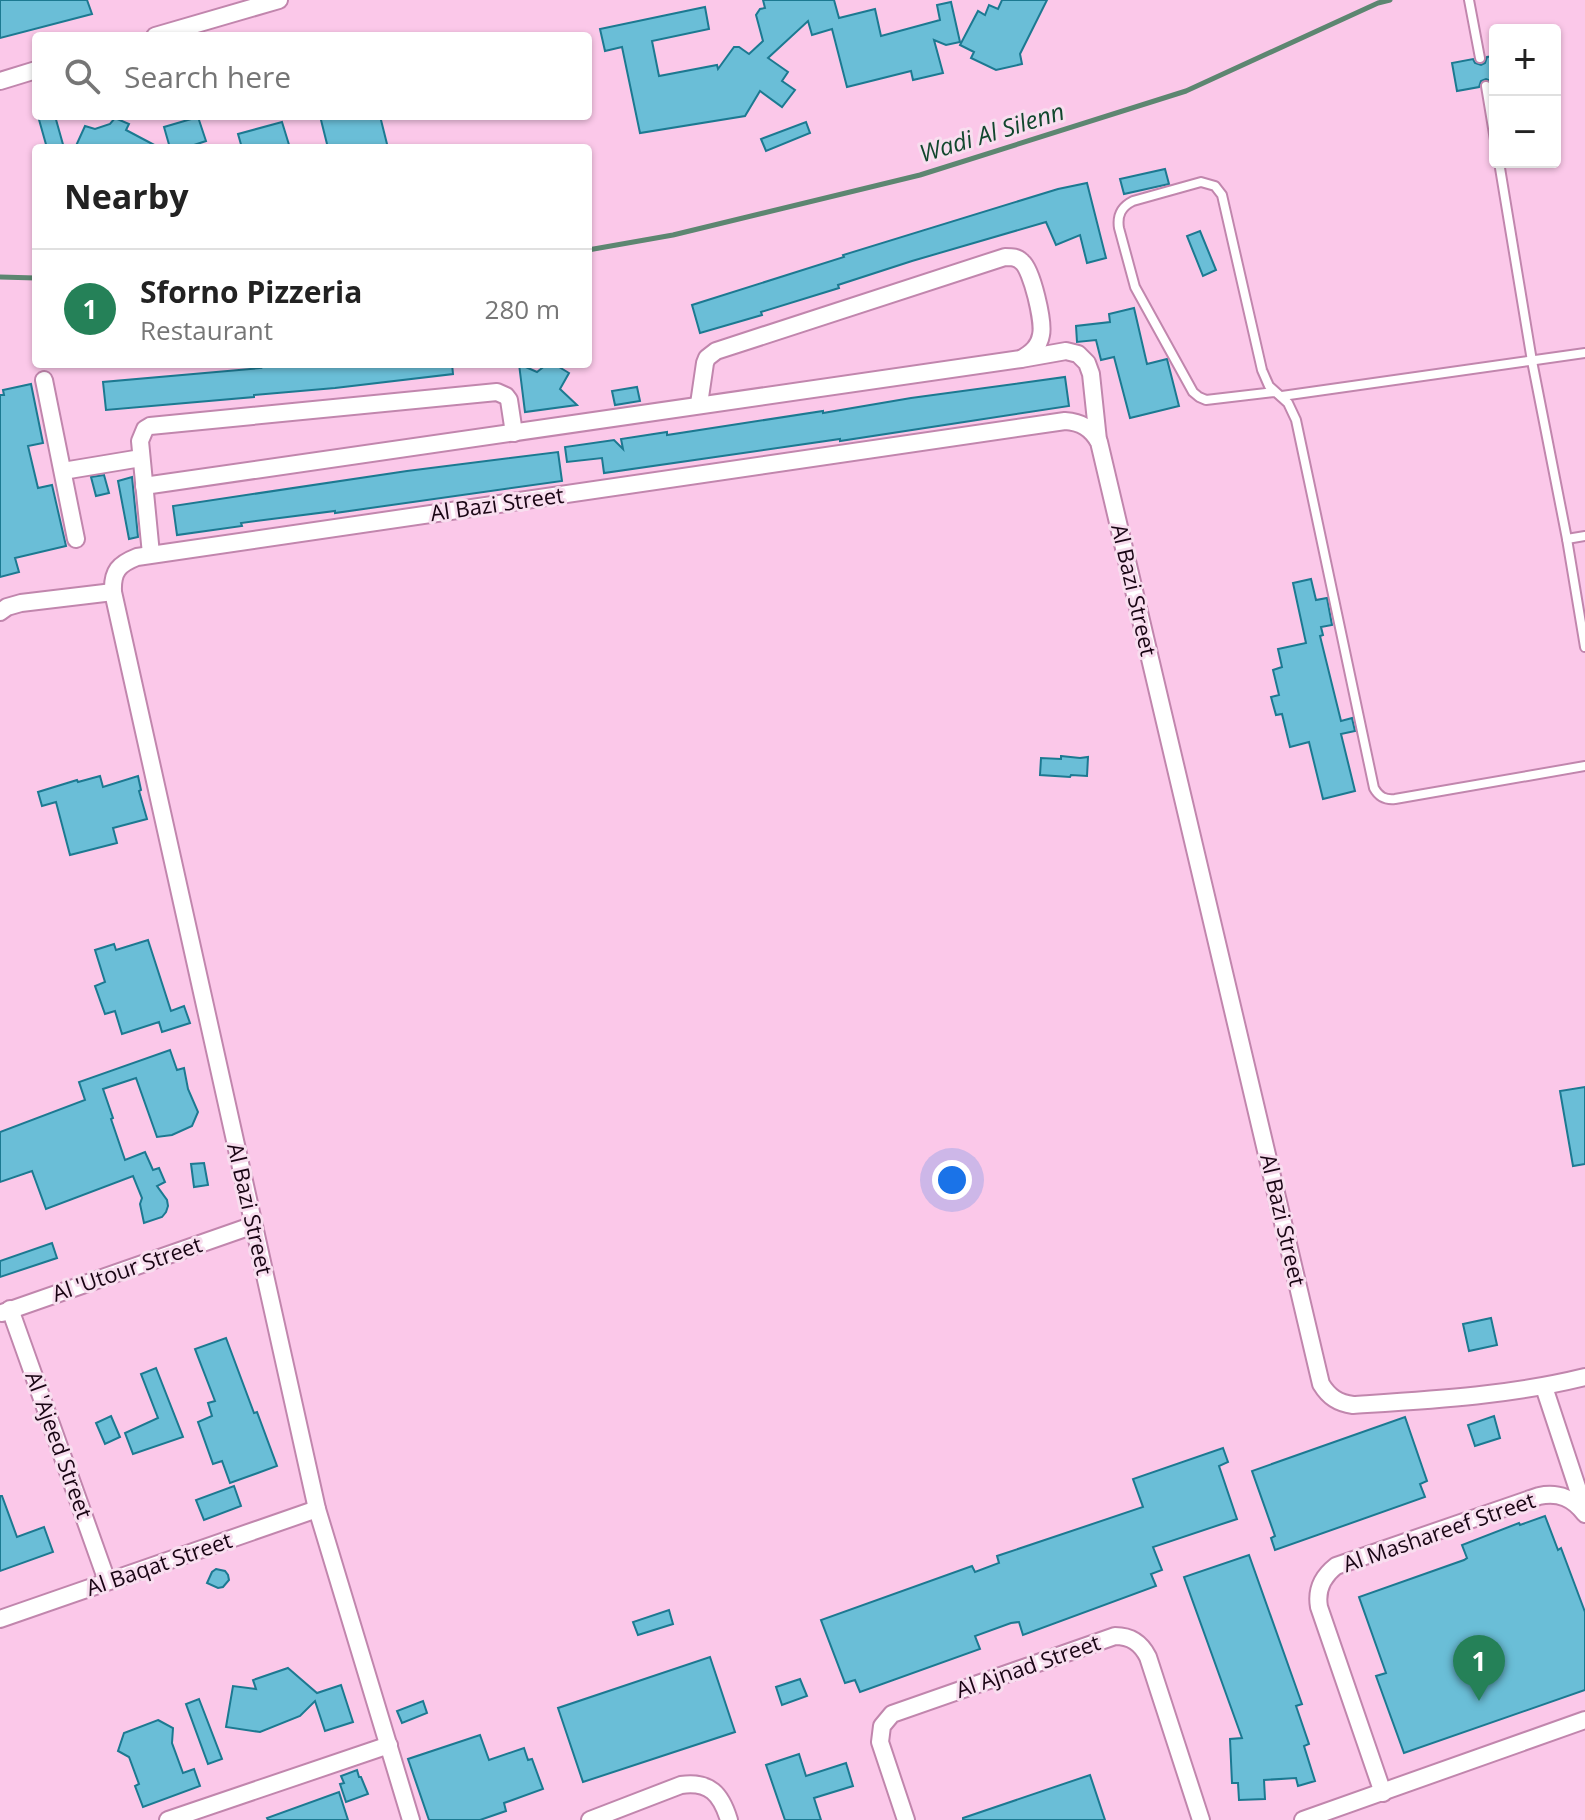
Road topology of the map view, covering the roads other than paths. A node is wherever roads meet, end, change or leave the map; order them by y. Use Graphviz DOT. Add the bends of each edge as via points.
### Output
graph roads {
  1 [pos="279,0"];
  2 [pos="1469,0"];
  3 [pos="169,32"];
  4 [pos="1480,58"];
  5 [pos="32,71"];
  6 [pos="0,81"];
  7 [pos="1486,86"];
  8 [pos="1489,104"];
  9 [pos="1500,168"];
  10 [pos="1585,353"];
  11 [pos="1021,359"];
  12 [pos="1532,361"];
  13 [pos="44,380"];
  14 [pos="1278,394"];
  15 [pos="699,404"];
  16 [pos="514,433"];
  17 [pos="1099,442"];
  18 [pos="141,458"];
  19 [pos="63,471"];
  20 [pos="144,486"];
  21 [pos="1585,536"];
  22 [pos="76,539"];
  23 [pos="1567,539"];
  24 [pos="151,554"];
  25 [pos="113,592"];
  26 [pos="2,608"];
  27 [pos="1585,647"];
  28 [pos="1585,766"];
  29 [pos="254,1225"];
  30 [pos="5,1311"];
  31 [pos="1585,1377"];
  32 [pos="1544,1387"];
  33 [pos="317,1509"];
  34 [pos="1585,1513"];
  35 [pos="107,1581"];
  36 [pos="0,1619"];
  37 [pos="1585,1720"];
  38 [pos="389,1745"];
  39 [pos="1383,1793"];
  40 [pos="168,1820"];
  41 [pos="411,1820"];
  42 [pos="590,1820"];
  43 [pos="729,1820"];
  44 [pos="906,1820"];
  45 [pos="1201,1820"];
  46 [pos="1303,1820"];
  1 -- 3 [label="street"];
  2 -- 4 [label="lane"];
  5 -- 6 [label="street"];
  7 -- 8 [label="lane"];
  9 -- 12 [label="lane"];
  10 -- 12 [label="lane"];
  11 -- 15 [label="street"];
  11 -- 15 [label="street" via="1038,344 1042,324 1028,270 1019,259 1005,257 716,351 705,363"];
  11 -- 17 [label="street" via="1066,351 1087,363"];
  12 -- 14 [label="lane"];
  12 -- 23 [label="lane"];
  13 -- 19 [label="street"];
  14 -- 14 [label="lane" via="1262,370 1219,190 1201,182 1125,205 1118,220 1135,287 1193,392 1206,400"];
  14 -- 28 [label="lane" via="1296,420 1377,794 1395,799"];
  15 -- 16 [label="street"];
  16 -- 18 [label="street" via="509,400 497,392 156,424 141,435"];
  16 -- 20 [label="street"];
  17 -- 24 [label="street, Al Bazi Street" via="1089,429 1065,421"];
  17 -- 32 [label="street, Al Bazi Street" via="1321,1384 1334,1399 1353,1405"];
  18 -- 19 [label="street"];
  18 -- 20 [label="street"];
  19 -- 22 [label="street"];
  20 -- 24 [label="street"];
  21 -- 23 [label="lane"];
  23 -- 27 [label="lane"];
  24 -- 25 [label="street, Al Bazi Street" via="119,566"];
  25 -- 26 [label="street"];
  25 -- 29 [label="street, Al Bazi Street"];
  29 -- 30 [label="street, Al 'Utour Street"];
  29 -- 33 [label="street, Al Bazi Street"];
  30 -- 35 [label="street, Al 'Ajeed Street"];
  31 -- 32 [label="street, Al Bazi Street"];
  32 -- 34 [label="street"];
  33 -- 35 [label="street, Al Baqat Street"];
  33 -- 38 [label="street, Al Bazi Street"];
  34 -- 39 [label="street, Al Mashareef Street" via="1565,1497 1539,1496 1336,1566 1324,1577 1319,1607"];
  35 -- 36 [label="street, Al Baqat Street"];
  37 -- 39 [label="street"];
  38 -- 40 [label="street"];
  38 -- 41 [label="street, Al Bazi Street"];
  39 -- 46 [label="street"];
  42 -- 43 [label="street" via="690,1784 716,1793"];
  44 -- 45 [label="street, Al Ajnad Street" via="880,1742 882,1726 892,1714 1115,1636 1139,1643 1148,1657"];
}
